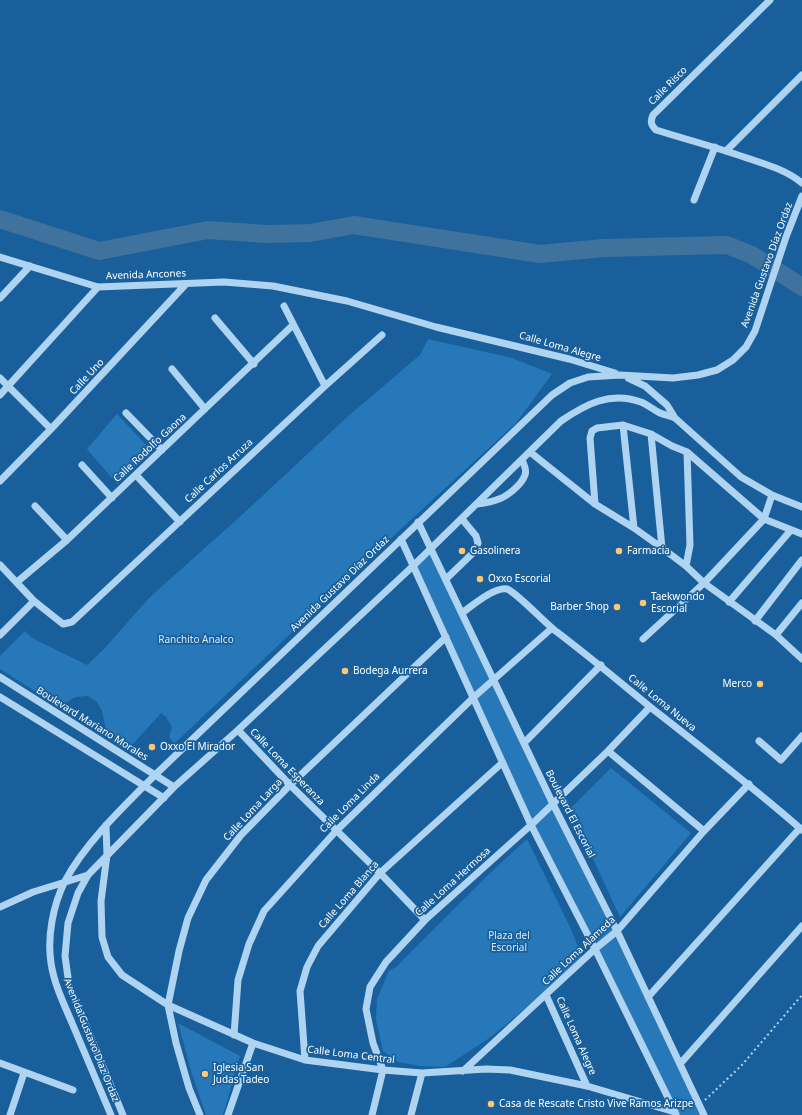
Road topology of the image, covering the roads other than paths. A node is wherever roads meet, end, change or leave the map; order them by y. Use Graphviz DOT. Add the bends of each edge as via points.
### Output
graph roads {
  1 [pos="770,0"];
  2 [pos="802,75"];
  3 [pos="715,147"];
  4 [pos="726,151"];
  5 [pos="802,183"];
  6 [pos="802,196"];
  7 [pos="694,200"];
  8 [pos="0,257"];
  9 [pos="30,266"];
  10 [pos="186,284"];
  11 [pos="273,286"];
  12 [pos="98,287"];
  13 [pos="0,298"];
  14 [pos="284,306"];
  15 [pos="215,318"];
  16 [pos="293,325"];
  17 [pos="382,335"];
  18 [pos="254,364"];
  19 [pos="172,369"];
  20 [pos="620,375"];
  21 [pos="0,378"];
  22 [pos="9,386"];
  23 [pos="325,386"];
  24 [pos="0,395"];
  25 [pos="206,409"];
  26 [pos="126,413"];
  27 [pos="674,418"];
  28 [pos="623,425"];
  29 [pos="51,429"];
  30 [pos="651,434"];
  31 [pos="162,450"];
  32 [pos="530,452"];
  33 [pos="688,452"];
  34 [pos="522,460"];
  35 [pos="82,465"];
  36 [pos="136,475"];
  37 [pos="0,481"];
  38 [pos="772,495"];
  39 [pos="112,498"];
  40 [pos="477,504"];
  41 [pos="595,504"];
  42 [pos="35,506"];
  43 [pos="802,507"];
  44 [pos="462,519"];
  45 [pos="764,519"];
  46 [pos="180,522"];
  47 [pos="418,522"];
  48 [pos="634,528"];
  49 [pos="791,530"];
  50 [pos="802,534"];
  51 [pos="401,539"];
  52 [pos="67,540"];
  53 [pos="432,548"];
  54 [pos="662,548"];
  55 [pos="802,560"];
  56 [pos="0,565"];
  57 [pos="414,566"];
  58 [pos="686,566"];
  59 [pos="446,579"];
  60 [pos="17,582"];
  61 [pos="704,583"];
  62 [pos="34,600"];
  63 [pos="729,602"];
  64 [pos="802,603"];
  65 [pos="462,613"];
  66 [pos="755,621"];
  67 [pos="552,628"];
  68 [pos="0,634"];
  69 [pos="776,635"];
  70 [pos="446,637"];
  71 [pos="643,639"];
  72 [pos="801,658"];
  73 [pos="601,665"];
  74 [pos="0,678"];
  75 [pos="494,680"];
  76 [pos="0,697"];
  77 [pos="474,697"];
  78 [pos="650,706"];
  79 [pos="238,730"];
  80 [pos="802,736"];
  81 [pos="759,741"];
  82 [pos="524,744"];
  83 [pos="608,750"];
  84 [pos="502,763"];
  85 [pos="155,775"];
  86 [pos="749,784"];
  87 [pos="145,785"];
  88 [pos="290,785"];
  89 [pos="174,787"];
  90 [pos="164,798"];
  91 [pos="553,804"];
  92 [pos="106,825"];
  93 [pos="532,825"];
  94 [pos="801,829"];
  95 [pos="704,830"];
  96 [pos="336,831"];
  97 [pos="107,855"];
  98 [pos="380,873"];
  99 [pos="88,875"];
  100 [pos="65,881"];
  101 [pos="0,907"];
  102 [pos="425,920"];
  103 [pos="802,926"];
  104 [pos="617,931"];
  105 [pos="595,949"];
  106 [pos="546,995"];
  107 [pos="648,997"];
  108 [pos="168,1005"];
  109 [pos="234,1036"];
  110 [pos="253,1044"];
  111 [pos="305,1060"];
  112 [pos="0,1063"];
  113 [pos="680,1064"];
  114 [pos="383,1070"];
  115 [pos="463,1071"];
  116 [pos="24,1072"];
  117 [pos="422,1073"];
  118 [pos="587,1086"];
  119 [pos="72,1090"];
  120 [pos="676,1113"];
  121 [pos="10,1115"];
  122 [pos="112,1115"];
  123 [pos="123,1115"];
  124 [pos="200,1115"];
  125 [pos="228,1115"];
  126 [pos="372,1115"];
  127 [pos="411,1115"];
  128 [pos="704,1115"];
  1 -- 3 [label="street, Calle Risco" via="653,115 652,126 656,130"];
  2 -- 4 [label="street"];
  3 -- 4 [label="street, Calle Risco"];
  3 -- 7 [label="street"];
  4 -- 5 [label="street, Calle Risco" via="780,169"];
  6 -- 20 [label="street, Avenida Gustavo Díaz Ordaz" via="755,331 746,347 733,360 717,370 698,375 673,378"];
  8 -- 9 [label="street, Avenida Ancones"];
  9 -- 12 [label="street, Avenida Ancones"];
  9 -- 13 [label="street"];
  10 -- 11 [label="street, Avenida Ancones" via="224,282"];
  10 -- 12 [label="street, Avenida Ancones"];
  10 -- 29 [label="street, Calle Uno"];
  11 -- 20 [label="street, Calle Loma Alegre" via="347,301 436,327 569,359"];
  12 -- 22 [label="street"];
  14 -- 16 [label="street"];
  15 -- 18 [label="street"];
  16 -- 18 [label="street, Calle Rodolfo Gaona"];
  16 -- 23 [label="street"];
  17 -- 23 [label="street, Calle Carlos Arruza"];
  18 -- 25 [label="street, Calle Rodolfo Gaona"];
  19 -- 25 [label="street"];
  20 -- 27 [label="street, Calle Loma Alegre" via="646,386 667,405"];
  20 -- 47 [label="street, Avenida Gustavo Díaz Ordaz" via="588,377 570,383 552,395"];
  21 -- 22 [label="street"];
  22 -- 24 [label="street"];
  22 -- 29 [label="street"];
  23 -- 46 [label="street, Calle Carlos Arruza"];
  25 -- 31 [label="street, Calle Rodolfo Gaona"];
  26 -- 31 [label="street"];
  27 -- 32 [label="street, Avenida Gustavo Díaz Ordaz" via="642,402 614,398 600,401 581,408 561,422"];
  27 -- 38 [label="street, Calle Loma Alegre" via="741,477"];
  28 -- 30 [label="street"];
  28 -- 41 [label="street" via="592,431 590,438"];
  28 -- 48 [label="street"];
  29 -- 37 [label="street, Calle Uno"];
  30 -- 33 [label="street"];
  30 -- 54 [label="street"];
  31 -- 36 [label="street, Calle Rodolfo Gaona"];
  32 -- 34 [label="street, Avenida Gustavo Díaz Ordaz"];
  32 -- 41 [label="street"];
  33 -- 45 [label="street"];
  33 -- 58 [label="street" via="690,545"];
  34 -- 40 [label="street, Avenida Gustavo Díaz Ordaz"];
  34 -- 40 [label="street" via="526,474 521,482 502,498"];
  35 -- 39 [label="street"];
  36 -- 39 [label="street, Calle Rodolfo Gaona"];
  36 -- 46 [label="street"];
  38 -- 43 [label="street, Calle Loma Alegre"];
  38 -- 45 [label="street"];
  39 -- 52 [label="street, Calle Rodolfo Gaona"];
  40 -- 44 [label="street, Avenida Gustavo Díaz Ordaz"];
  41 -- 48 [label="street"];
  42 -- 52 [label="street"];
  44 -- 53 [label="street, Avenida Gustavo Díaz Ordaz"];
  44 -- 59 [label="street" via="476,536 478,543 476,550"];
  45 -- 49 [label="street"];
  45 -- 61 [label="street"];
  46 -- 62 [label="street, Calle Carlos Arruza" via="72,622 63,624"];
  47 -- 51 [label="street, Avenida Gustavo Díaz Ordaz"];
  47 -- 53 [label="street, Boulevard El Escorial"];
  48 -- 54 [label="street"];
  49 -- 50 [label="street"];
  49 -- 63 [label="street"];
  51 -- 57 [label="street"];
  51 -- 85 [label="street, Avenida Gustavo Díaz Ordaz"];
  52 -- 60 [label="street, Calle Rodolfo Gaona"];
  53 -- 57 [label="street, Avenida Gustavo Díaz Ordaz"];
  53 -- 59 [label="street, Boulevard El Escorial"];
  54 -- 58 [label="street"];
  55 -- 66 [label="street"];
  56 -- 60 [label="street"];
  57 -- 70 [label="street"];
  57 -- 79 [label="street, Avenida Gustavo Díaz Ordaz"];
  58 -- 61 [label="street"];
  59 -- 65 [label="street, Boulevard El Escorial"];
  60 -- 62 [label="street"];
  61 -- 63 [label="street"];
  61 -- 71 [label="street"];
  62 -- 68 [label="street"];
  63 -- 66 [label="street"];
  64 -- 69 [label="street"];
  65 -- 67 [label="street, Calle Loma Nueva" via="493,592 500,589 510,590"];
  65 -- 75 [label="street, Boulevard El Escorial"];
  66 -- 69 [label="street"];
  67 -- 73 [label="street, Calle Loma Nueva"];
  67 -- 75 [label="street, Calle Loma Linda"];
  69 -- 72 [label="street"];
  70 -- 77 [label="street"];
  70 -- 88 [label="street, Calle Loma Larga"];
  73 -- 78 [label="street, Calle Loma Nueva"];
  73 -- 82 [label="street"];
  74 -- 85 [label="street, Boulevard Mariano Morales"];
  75 -- 77 [label="street, Calle Loma Linda"];
  75 -- 82 [label="street, Boulevard El Escorial"];
  76 -- 87 [label="street"];
  77 -- 84 [label="street"];
  77 -- 96 [label="street, Calle Loma Linda"];
  78 -- 83 [label="street, Calle Loma Hermosa"];
  78 -- 86 [label="street, Calle Loma Nueva"];
  79 -- 88 [label="street, Calle Loma Esperanza"];
  79 -- 89 [label="street, Avenida Gustavo Díaz Ordaz"];
  80 -- 81 [label="street" via="781,760"];
  82 -- 91 [label="street, Boulevard El Escorial"];
  83 -- 91 [label="street, Calle Loma Hermosa"];
  83 -- 95 [label="street"];
  84 -- 93 [label="street"];
  84 -- 98 [label="street, Calle Loma Blanca"];
  85 -- 87 [label="street, Avenida Gustavo Díaz Ordaz"];
  85 -- 89 [label="street, Boulevard Mariano Morales"];
  86 -- 94 [label="street, Calle Loma Nueva"];
  86 -- 95 [label="street, Calle Loma Alameda"];
  87 -- 90 [label="street"];
  87 -- 92 [label="street, Avenida Gustavo Díaz Ordaz"];
  88 -- 96 [label="street, Calle Loma Esperanza"];
  88 -- 108 [label="street, Calle Loma Larga" via="241,835 206,880 188,918"];
  89 -- 90 [label="street, Avenida Gustavo Díaz Ordaz"];
  90 -- 97 [label="street, Avenida Gustavo Díaz Ordaz"];
  91 -- 93 [label="street, Calle Loma Hermosa"];
  91 -- 104 [label="street, Boulevard El Escorial"];
  92 -- 97 [label="street, Calle Loma Central"];
  92 -- 100 [label="street, Avenida Gustavo Díaz Ordaz"];
  93 -- 102 [label="street, Calle Loma Hermosa"];
  93 -- 105 [label="street"];
  94 -- 107 [label="street"];
  95 -- 104 [label="street, Calle Loma Alameda"];
  96 -- 98 [label="street, Calle Loma Esperanza"];
  96 -- 109 [label="street, Calle Loma Linda" via="264,911 249,944 238,980"];
  97 -- 99 [label="street, Avenida Gustavo Díaz Ordaz"];
  97 -- 108 [label="street, Calle Loma Central" via="101,915 102,937 108,957 122,974"];
  98 -- 102 [label="street, Calle Loma Esperanza"];
  98 -- 111 [label="street, Calle Loma Blanca" via="318,946 307,968 300,991"];
  99 -- 100 [label="street"];
  99 -- 123 [label="street, Avenida Gustavo Díaz Ordaz" via="78,893 68,923 65,956 69,985"];
  100 -- 101 [label="street"];
  100 -- 122 [label="street, Avenida Gustavo Díaz Ordaz" via="55,910 50,937 51,963 57,987"];
  102 -- 114 [label="street, Calle Loma Hermosa" via="386,962 370,987 366,1009 373,1043"];
  103 -- 113 [label="street"];
  104 -- 105 [label="street, Calle Loma Alameda"];
  104 -- 107 [label="street, Boulevard El Escorial"];
  105 -- 106 [label="street, Calle Loma Alameda"];
  105 -- 120 [label="street"];
  106 -- 115 [label="street, Calle Loma Alameda"];
  106 -- 118 [label="street, Calle Loma Alegre"];
  107 -- 113 [label="street, Boulevard El Escorial"];
  108 -- 109 [label="street, Calle Loma Central"];
  108 -- 124 [label="street, Calle Loma Larga" via="176,1043"];
  109 -- 110 [label="street, Calle Loma Central"];
  110 -- 111 [label="street, Calle Loma Central"];
  110 -- 125 [label="street"];
  111 -- 114 [label="street, Calle Loma Central"];
  112 -- 116 [label="street"];
  113 -- 128 [label="street, Boulevard El Escorial"];
  114 -- 117 [label="street, Calle Loma Central"];
  114 -- 126 [label="street"];
  115 -- 117 [label="street, Calle Loma Central"];
  115 -- 118 [label="street, Calle Loma Central" via="510,1070"];
  116 -- 119 [label="street"];
  116 -- 121 [label="street"];
  117 -- 127 [label="street"];
  118 -- 120 [label="street, Calle Loma Central"];
}
